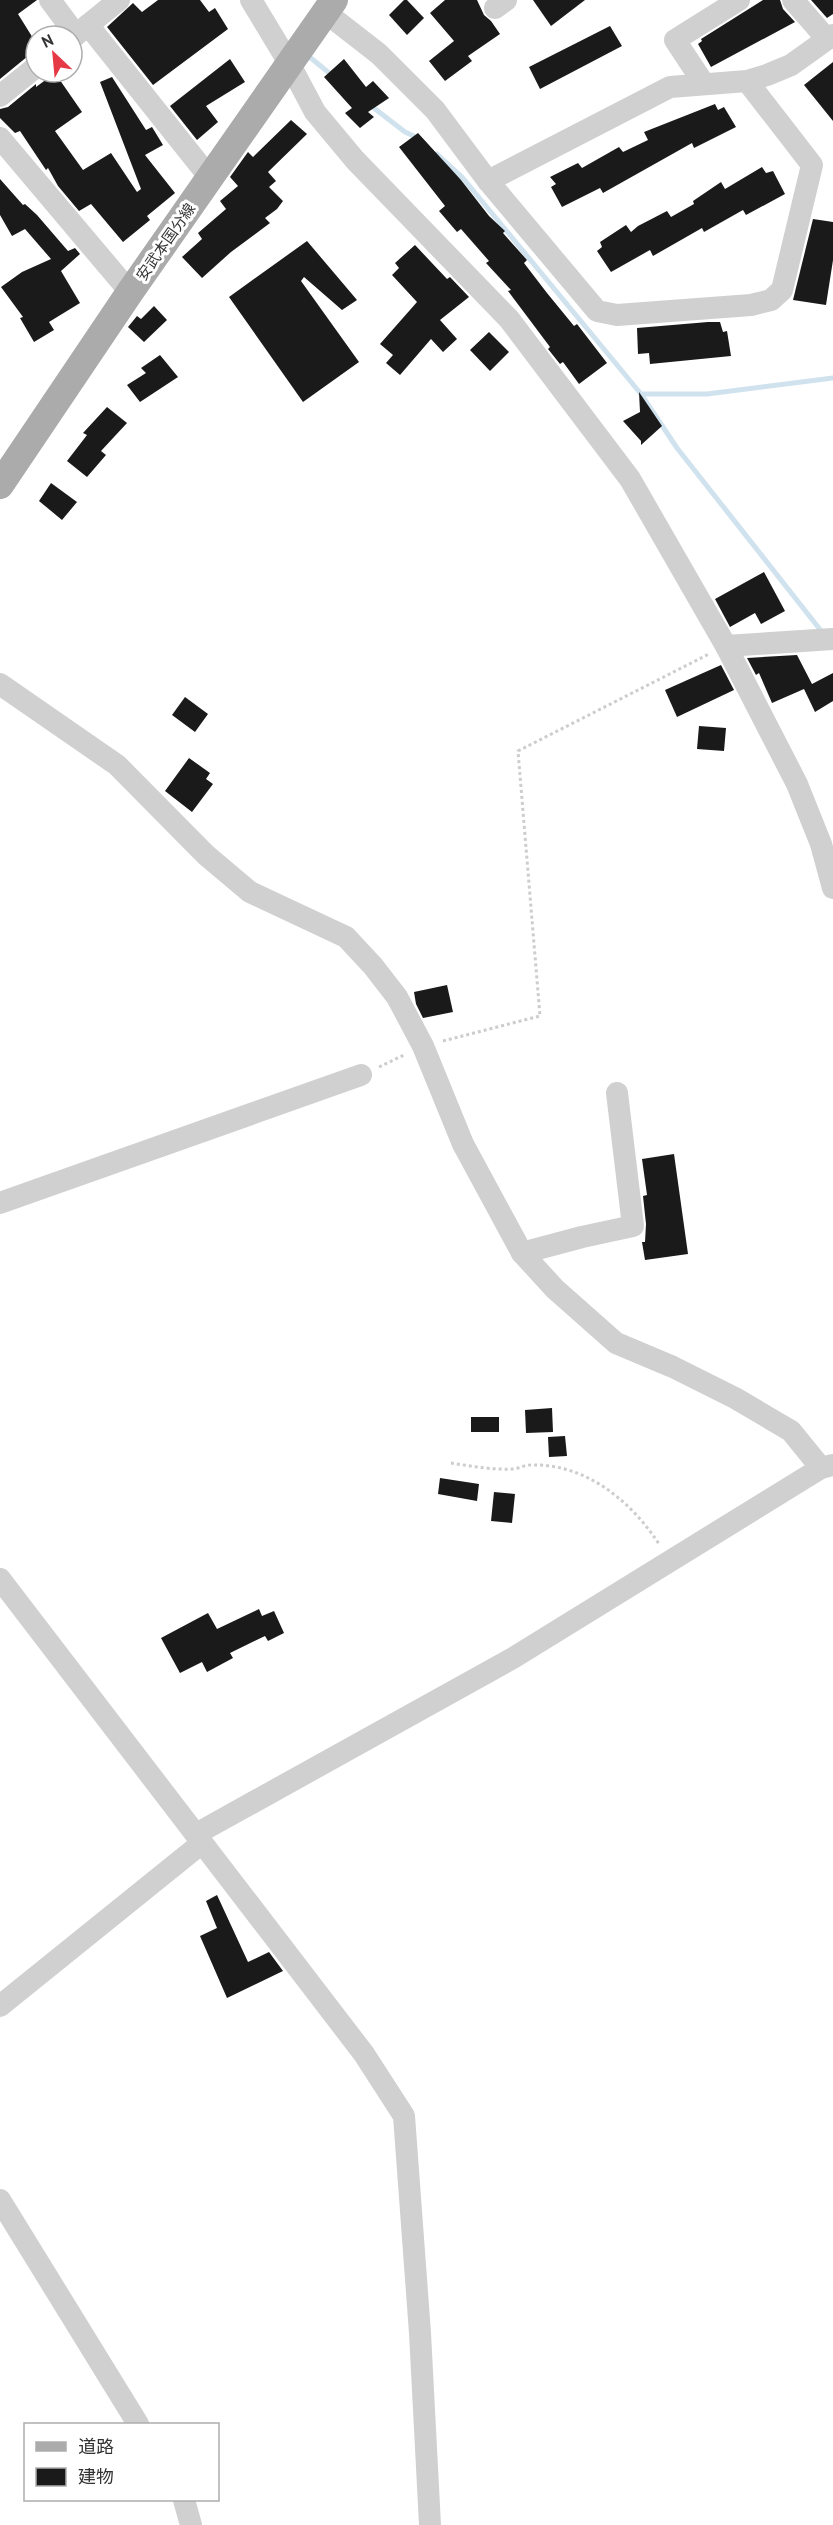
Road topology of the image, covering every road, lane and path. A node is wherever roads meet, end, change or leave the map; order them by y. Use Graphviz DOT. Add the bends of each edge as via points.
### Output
graph roads {
  1 [pos="50,0"];
  2 [pos="119,0"];
  3 [pos="251,0"];
  4 [pos="739,0"];
  5 [pos="793,0"];
  6 [pos="330,6"];
  7 [pos="72,24"];
  8 [pos="84,28"];
  9 [pos="830,37"];
  10 [pos="84,38"];
  11 [pos="289,63"];
  12 [pos="24,77"];
  13 [pos="747,81"];
  14 [pos="704,84"];
  15 [pos="0,96"];
  16 [pos="0,138"];
  17 [pos="210,178"];
  18 [pos="488,181"];
  19 [pos="130,292"];
  20 [pos="0,485"];
  21 [pos="833,639"];
  22 [pos="726,646"];
  23 [pos="0,684"];
  24 [pos="833,888"];
  25 [pos="423,1046"];
  26 [pos="361,1075"];
  27 [pos="617,1093"];
  28 [pos="0,1203"];
  29 [pos="522,1253"];
  30 [pos="451,1463"];
  31 [pos="827,1466"];
  32 [pos="672,1560"];
  33 [pos="0,1579"];
  34 [pos="199,1839"];
  35 [pos="0,2006"];
  36 [pos="0,2200"];
  37 [pos="137,2423"];
  38 [pos="185,2501"];
  39 [pos="191,2525"];
  40 [pos="430,2525"];
  1 -- 7 [label="street"];
  2 -- 8 [label="street"];
  3 -- 11 [label="street"];
  4 -- 14 [label="street" via="675,40"];
  5 -- 9 [label="street"];
  6 -- 11 [label="main road, 安武本国分線"];
  6 -- 18 [label="street" via="435,110"];
  9 -- 13 [label="street" via="791,65"];
  10 -- 17 [label="street"];
  11 -- 17 [label="main road, 安武本国分線"];
  11 -- 22 [label="street" via="315,112 355,160 508,319 630,478"];
  12 -- 15 [label="street"];
  13 -- 14 [label="street"];
  13 -- 18 [label="street" via="812,165 782,290 771,300 751,305 617,315 597,311"];
  14 -- 18 [label="street" via="670,87"];
  16 -- 19 [label="street"];
  17 -- 19 [label="main road, 安武本国分線"];
  19 -- 20 [label="main road, 安武本国分線"];
  21 -- 22 [label="street"];
  22 -- 24 [label="street" via="797,784 821,844"];
  22 -- 25 [label="path" via="518,751 540,1016"];
  23 -- 25 [label="street" via="117,765 206,855 250,892 346,937 397,997"];
  25 -- 26 [label="path"];
  25 -- 29 [label="street" via="463,1144"];
  26 -- 28 [label="street"];
  27 -- 29 [label="street" via="633,1226"];
  29 -- 31 [label="street" via="555,1289 616,1342 674,1367 791,1431"];
  30 -- 32 [label="path" via="512,1469 530,1465 557,1468 597,1480 648,1527"];
  31 -- 32 [label="street"];
  32 -- 34 [label="street" via="513,1658"];
  33 -- 34 [label="street"];
  34 -- 35 [label="street"];
  34 -- 40 [label="street" via="364,2054 404,2116"];
  36 -- 37 [label="street"];
  38 -- 39 [label="street"];
}
